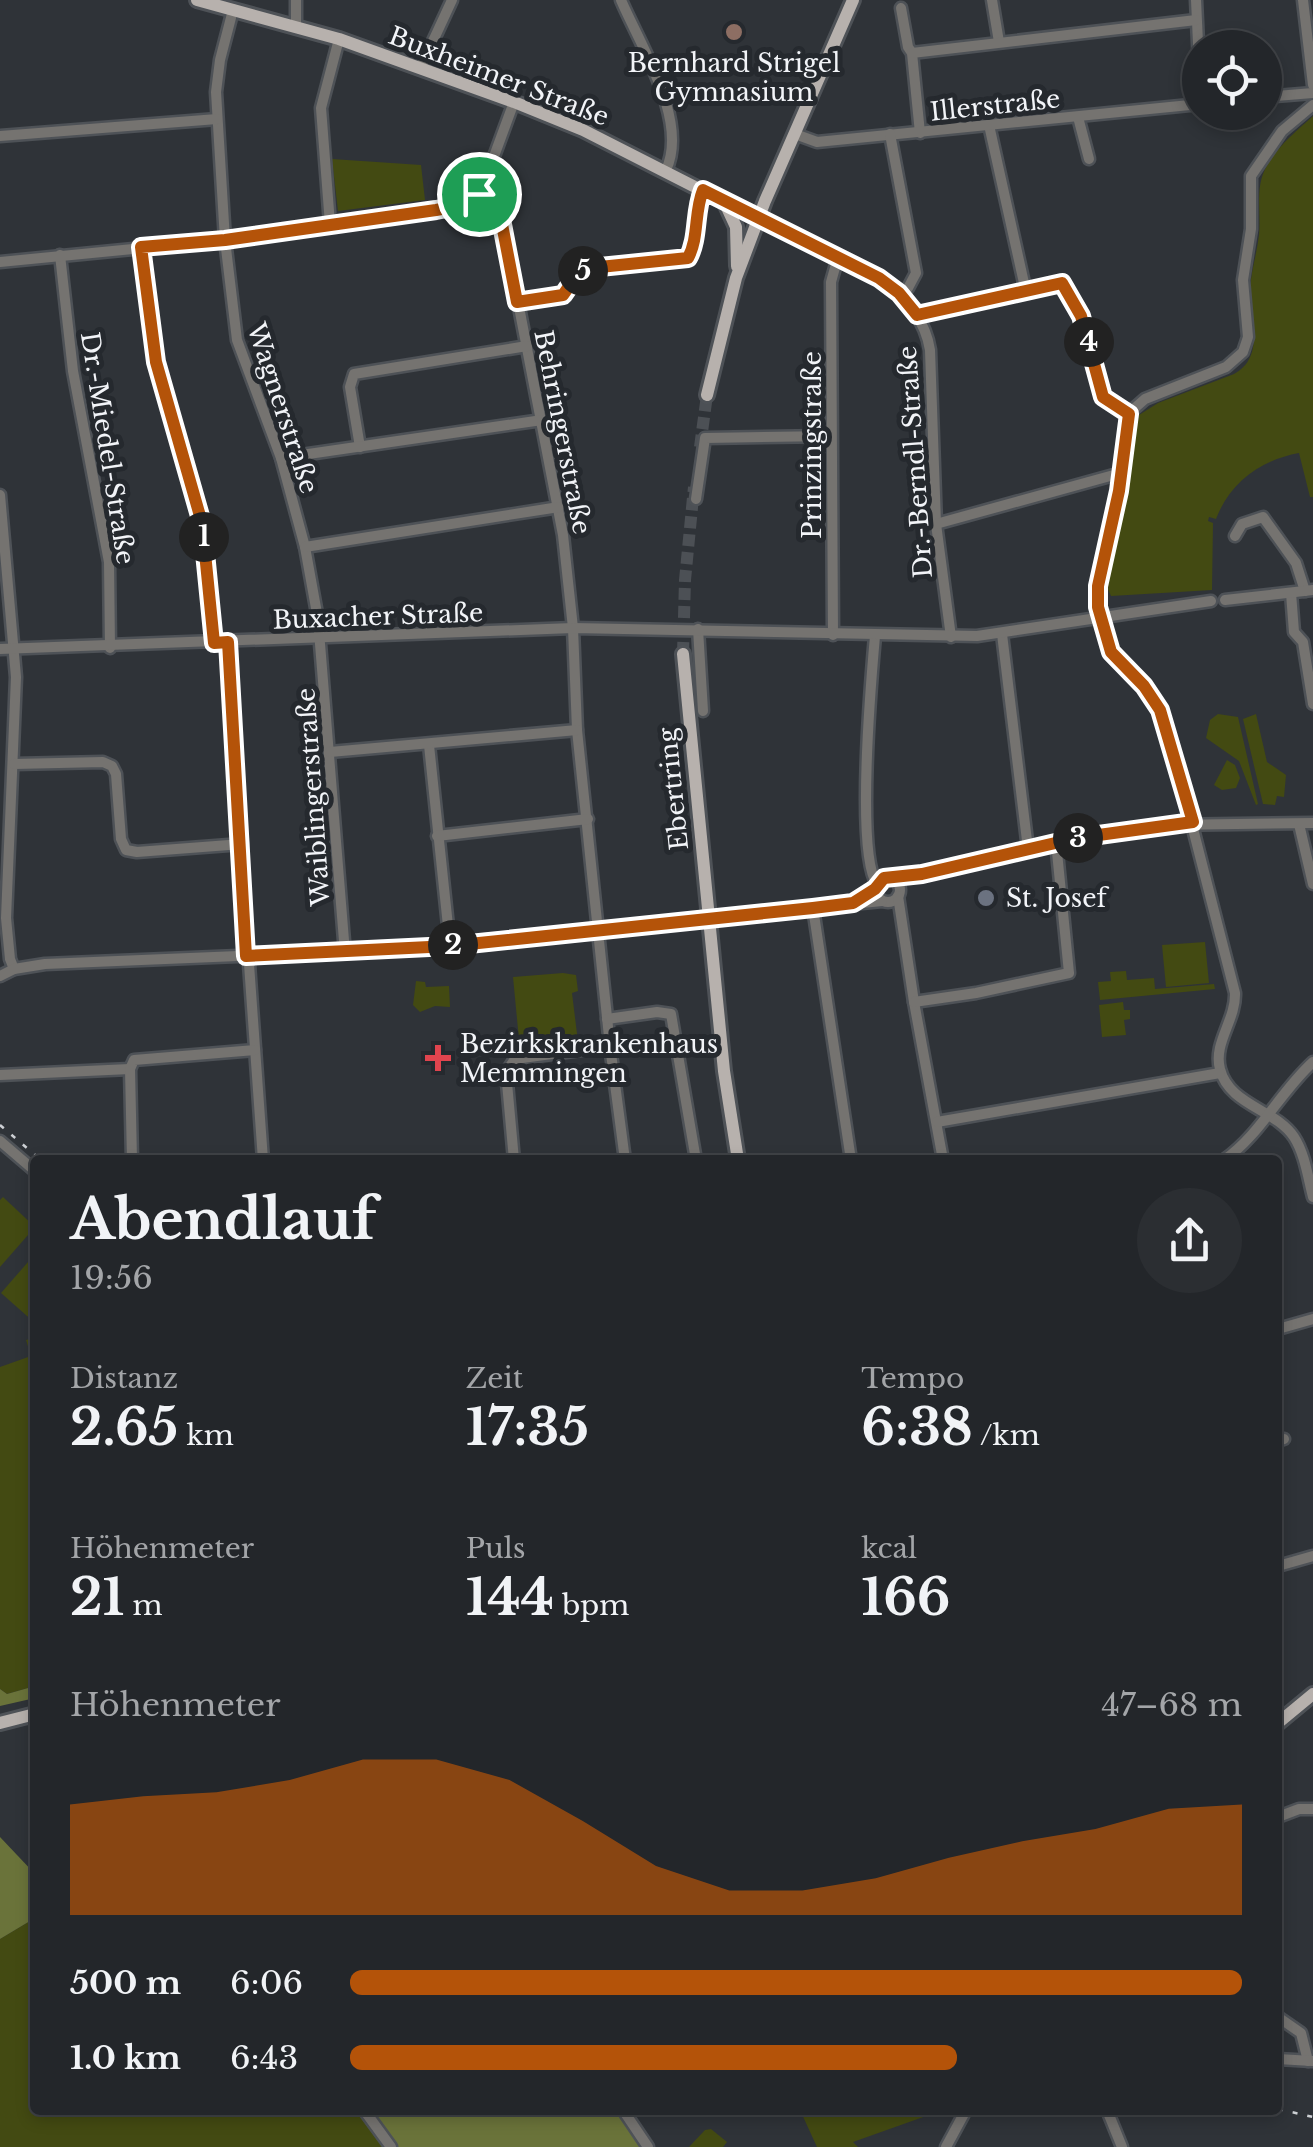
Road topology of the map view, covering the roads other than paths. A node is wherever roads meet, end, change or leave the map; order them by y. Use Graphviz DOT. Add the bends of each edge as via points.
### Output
graph roads {
  1 [pos="197,0"];
  2 [pos="296,0"];
  3 [pos="452,0"];
  4 [pos="621,0"];
  5 [pos="853,0"];
  6 [pos="992,0"];
  7 [pos="1196,0"];
  8 [pos="1303,0"];
  9 [pos="902,8"];
  10 [pos="233,10"];
  11 [pos="1196,20"];
  12 [pos="296,27"];
  13 [pos="1197,30"];
  14 [pos="339,39"];
  15 [pos="999,42"];
  16 [pos="912,53"];
  17 [pos="421,67"];
  18 [pos="1313,85"];
  19 [pos="1313,93"];
  20 [pos="1282,96"];
  21 [pos="514,102"];
  22 [pos="1313,104"];
  23 [pos="1182,106"];
  24 [pos="1078,116"];
  25 [pos="217,119"];
  26 [pos="989,125"];
  27 [pos="920,133"];
  28 [pos="795,134"];
  29 [pos="890,134"];
  30 [pos="0,136"];
  31 [pos="1089,160"];
  32 [pos="666,170"];
  33 [pos="703,190"];
  34 [pos="479,194"];
  35 [pos="724,201"];
  36 [pos="758,219"];
  37 [pos="330,224"];
  38 [pos="225,240"];
  39 [pos="141,247"];
  40 [pos="60,255"];
  41 [pos="838,257"];
  42 [pos="0,262"];
  43 [pos="736,278"];
  44 [pos="1026,292"];
  45 [pos="900,294"];
  46 [pos="517,302"];
  47 [pos="917,315"];
  48 [pos="527,346"];
  49 [pos="707,396"];
  50 [pos="1129,414"];
  51 [pos="542,420"];
  52 [pos="831,436"];
  53 [pos="360,446"];
  54 [pos="281,458"];
  55 [pos="1121,473"];
  56 [pos="0,495"];
  57 [pos="696,498"];
  58 [pos="559,507"];
  59 [pos="936,524"];
  60 [pos="1235,536"];
  61 [pos="2,546"];
  62 [pos="305,547"];
  63 [pos="1309,590"];
  64 [pos="1291,592"];
  65 [pos="1224,600"];
  66 [pos="1211,601"];
  67 [pos="1100,616"];
  68 [pos="573,628"];
  69 [pos="698,630"];
  70 [pos="1002,634"];
  71 [pos="833,635"];
  72 [pos="875,636"];
  73 [pos="951,637"];
  74 [pos="321,638"];
  75 [pos="228,642"];
  76 [pos="214,643"];
  77 [pos="110,648"];
  78 [pos="0,649"];
  79 [pos="14,649"];
  80 [pos="683,654"];
  81 [pos="1313,704"];
  82 [pos="703,712"];
  83 [pos="577,730"];
  84 [pos="428,745"];
  85 [pos="330,752"];
  86 [pos="14,764"];
  87 [pos="0,779"];
  88 [pos="13,779"];
  89 [pos="588,818"];
  90 [pos="1193,822"];
  91 [pos="1313,823"];
  92 [pos="1299,824"];
  93 [pos="438,836"];
  94 [pos="1056,842"];
  95 [pos="242,844"];
  96 [pos="1028,849"];
  97 [pos="870,858"];
  98 [pos="4,868"];
  99 [pos="922,874"];
  100 [pos="891,878"];
  101 [pos="1313,884"];
  102 [pos="876,887"];
  103 [pos="899,893"];
  104 [pos="884,902"];
  105 [pos="853,903"];
  106 [pos="813,908"];
  107 [pos="710,920"];
  108 [pos="901,924"];
  109 [pos="599,930"];
  110 [pos="450,946"];
  111 [pos="346,953"];
  112 [pos="246,956"];
  113 [pos="14,969"];
  114 [pos="0,976"];
  115 [pos="914,1002"];
  116 [pos="607,1019"];
  117 [pos="610,1046"];
  118 [pos="255,1050"];
  119 [pos="1313,1062"];
  120 [pos="130,1068"];
  121 [pos="1220,1073"];
  122 [pos="0,1076"];
  123 [pos="1268,1116"];
  124 [pos="936,1122"];
  125 [pos="0,1141"];
  126 [pos="132,1155"];
  127 [pos="263,1155"];
  128 [pos="514,1155"];
  129 [pos="624,1155"];
  130 [pos="695,1155"];
  131 [pos="737,1155"];
  132 [pos="850,1155"];
  133 [pos="942,1155"];
  134 [pos="1231,1155"];
  135 [pos="30,1167"];
  136 [pos="1313,1197"];
  137 [pos="1313,1319"];
  138 [pos="1282,1328"];
  139 [pos="1313,1556"];
  140 [pos="1282,1565"];
  141 [pos="1313,1694"];
  142 [pos="30,1715"];
  143 [pos="1282,1720"];
  144 [pos="0,1724"];
  145 [pos="1313,1809"];
  146 [pos="1282,1816"];
  147 [pos="1282,2020"];
  148 [pos="1282,2060"];
  149 [pos="1310,2061"];
  150 [pos="368,2115"];
  151 [pos="626,2115"];
  152 [pos="963,2115"];
  153 [pos="1109,2115"];
  154 [pos="391,2147"];
  155 [pos="648,2147"];
  156 [pos="946,2147"];
  157 [pos="1122,2147"];
  1 -- 10 [label="main road, Buxheimer Straße"];
  2 -- 12 [label="street"];
  3 -- 17 [label="street"];
  4 -- 32 [label="street" via="672,120"];
  5 -- 28 [label="main road"];
  6 -- 15 [label="street"];
  7 -- 11 [label="street"];
  8 -- 18 [label="street"];
  9 -- 16 [label="street"];
  10 -- 12 [label="main road, Buxheimer Straße"];
  10 -- 25 [label="street, Wagnerstraße" via="218,71"];
  11 -- 13 [label="street"];
  11 -- 15 [label="street"];
  12 -- 14 [label="main road, Buxheimer Straße"];
  14 -- 17 [label="main road, Buxheimer Straße"];
  14 -- 37 [label="street" via="321,108"];
  15 -- 16 [label="street"];
  16 -- 27 [label="street"];
  17 -- 21 [label="main road, Buxheimer Straße"];
  19 -- 20 [label="street"];
  21 -- 32 [label="main road, Buxheimer Straße"];
  21 -- 34 [label="street"];
  22 -- 50 [label="street" via="1282,131 1250,176 1243,352 1226,367 1145,398"];
  23 -- 24 [label="street, Illerstraße"];
  24 -- 26 [label="street, Illerstraße"];
  24 -- 31 [label="street"];
  25 -- 30 [label="street"];
  25 -- 38 [label="street, Wagnerstraße"];
  26 -- 27 [label="street, Illerstraße"];
  26 -- 44 [label="street"];
  27 -- 29 [label="street, Illerstraße"];
  28 -- 29 [label="street, Illerstraße" via="817,142"];
  28 -- 36 [label="main road"];
  29 -- 45 [label="street" via="916,273"];
  32 -- 33 [label="main road, Buxheimer Straße"];
  33 -- 35 [label="main road, Buxheimer Straße"];
  33 -- 46 [label="street" via="688,258 590,268 563,295"];
  34 -- 37 [label="street" via="459,206"];
  34 -- 46 [label="street, Behringerstraße" via="500,214"];
  35 -- 36 [label="main road, Buxheimer Straße"];
  35 -- 43 [label="main road" via="736,226"];
  36 -- 41 [label="street, Dr.-Berndl-Straße"];
  36 -- 43 [label="main road"];
  37 -- 38 [label="street"];
  38 -- 39 [label="street"];
  38 -- 54 [label="street, Wagnerstraße" via="236,340"];
  39 -- 40 [label="street"];
  39 -- 76 [label="street" via="156,362 202,523"];
  40 -- 42 [label="street"];
  40 -- 77 [label="street, Dr.-Miedel-Straße" via="73,370 110,562"];
  41 -- 45 [label="street, Dr.-Berndl-Straße"];
  41 -- 52 [label="street, Prinzingstraße" via="831,282"];
  43 -- 49 [label="main road"];
  44 -- 47 [label="street"];
  44 -- 50 [label="street" via="1062,283 1081,316 1103,397"];
  45 -- 47 [label="street, Dr.-Berndl-Straße"];
  46 -- 48 [label="street, Behringerstraße"];
  47 -- 59 [label="street, Dr.-Berndl-Straße" via="930,350"];
  48 -- 51 [label="street, Behringerstraße"];
  48 -- 53 [label="street" via="354,374"];
  50 -- 55 [label="street"];
  51 -- 53 [label="street"];
  51 -- 58 [label="street, Behringerstraße"];
  52 -- 57 [label="street" via="704,438"];
  52 -- 71 [label="street, Prinzingstraße"];
  53 -- 54 [label="street"];
  54 -- 62 [label="street, Wagnerstraße"];
  55 -- 59 [label="street"];
  55 -- 67 [label="street" via="1098,586"];
  56 -- 61 [label="street"];
  58 -- 62 [label="street"];
  58 -- 68 [label="street, Behringerstraße"];
  59 -- 73 [label="street, Dr.-Berndl-Straße"];
  60 -- 63 [label="street" via="1242,524 1264,517"];
  61 -- 79 [label="street"];
  62 -- 74 [label="street, Wagnerstraße"];
  63 -- 64 [label="street"];
  64 -- 65 [label="street"];
  64 -- 81 [label="street"];
  66 -- 67 [label="street, Buxacher Straße"];
  67 -- 70 [label="street, Buxacher Straße"];
  67 -- 90 [label="street" via="1111,652 1160,710"];
  68 -- 69 [label="street, Buxacher Straße"];
  68 -- 74 [label="street, Buxacher Straße"];
  68 -- 83 [label="street, Behringerstraße"];
  69 -- 71 [label="street, Buxacher Straße"];
  69 -- 82 [label="street"];
  70 -- 73 [label="street, Buxacher Straße"];
  70 -- 96 [label="street"];
  71 -- 72 [label="street, Buxacher Straße"];
  72 -- 73 [label="street, Buxacher Straße"];
  72 -- 97 [label="street"];
  74 -- 75 [label="street, Buxacher Straße"];
  74 -- 85 [label="street, Waiblingerstraße"];
  75 -- 76 [label="street, Buxacher Straße"];
  75 -- 95 [label="street"];
  76 -- 77 [label="street, Buxacher Straße"];
  77 -- 79 [label="street, Buxacher Straße"];
  78 -- 79 [label="street, Buxacher Straße"];
  79 -- 86 [label="street"];
  80 -- 107 [label="main road, Ebertring"];
  83 -- 84 [label="street"];
  83 -- 89 [label="street, Behringerstraße"];
  84 -- 85 [label="street"];
  84 -- 93 [label="street"];
  85 -- 111 [label="street, Waiblingerstraße"];
  86 -- 88 [label="street"];
  86 -- 95 [label="street" via="112,766 126,850"];
  87 -- 88 [label="street"];
  88 -- 98 [label="street"];
  89 -- 93 [label="street"];
  89 -- 109 [label="street, Behringerstraße"];
  90 -- 92 [label="street"];
  90 -- 94 [label="street"];
  90 -- 121 [label="street" via="1235,993"];
  91 -- 92 [label="street"];
  92 -- 101 [label="street"];
  93 -- 110 [label="street"];
  94 -- 96 [label="street"];
  94 -- 115 [label="street" via="1070,972"];
  95 -- 112 [label="street"];
  96 -- 99 [label="street"];
  97 -- 100 [label="street"];
  97 -- 102 [label="street"];
  98 -- 113 [label="street"];
  99 -- 100 [label="street"];
  99 -- 103 [label="street"];
  100 -- 102 [label="street"];
  100 -- 103 [label="street"];
  102 -- 104 [label="street"];
  102 -- 105 [label="street"];
  103 -- 104 [label="street"];
  103 -- 108 [label="street"];
  104 -- 105 [label="street"];
  104 -- 108 [label="street"];
  105 -- 106 [label="street"];
  106 -- 107 [label="street"];
  106 -- 132 [label="street"];
  107 -- 109 [label="street"];
  107 -- 131 [label="main road, Ebertring"];
  108 -- 115 [label="street"];
  109 -- 110 [label="street"];
  109 -- 116 [label="street, Behringerstraße"];
  110 -- 111 [label="street"];
  111 -- 112 [label="street"];
  112 -- 113 [label="street"];
  112 -- 118 [label="street"];
  113 -- 114 [label="street"];
  115 -- 124 [label="street"];
  116 -- 117 [label="street, Behringerstraße"];
  116 -- 130 [label="street" via="671,1014"];
  117 -- 128 [label="street" via="509,1063"];
  117 -- 129 [label="street, Behringerstraße"];
  118 -- 120 [label="street" via="138,1057"];
  118 -- 127 [label="street"];
  119 -- 123 [label="street"];
  120 -- 122 [label="street"];
  120 -- 126 [label="street"];
  121 -- 123 [label="street" via="1233,1092"];
  121 -- 124 [label="street"];
  123 -- 134 [label="street"];
  123 -- 136 [label="street" via="1297,1142"];
  124 -- 133 [label="street"];
  125 -- 135 [label="street"];
  137 -- 138 [label="street"];
  139 -- 140 [label="street"];
  141 -- 143 [label="main road"];
  142 -- 144 [label="main road"];
  145 -- 146 [label="street"];
  147 -- 149 [label="street" via="1301,2033"];
  148 -- 149 [label="street"];
  150 -- 154 [label="street"];
  151 -- 155 [label="street"];
  152 -- 156 [label="street"];
  153 -- 157 [label="street"];
}
